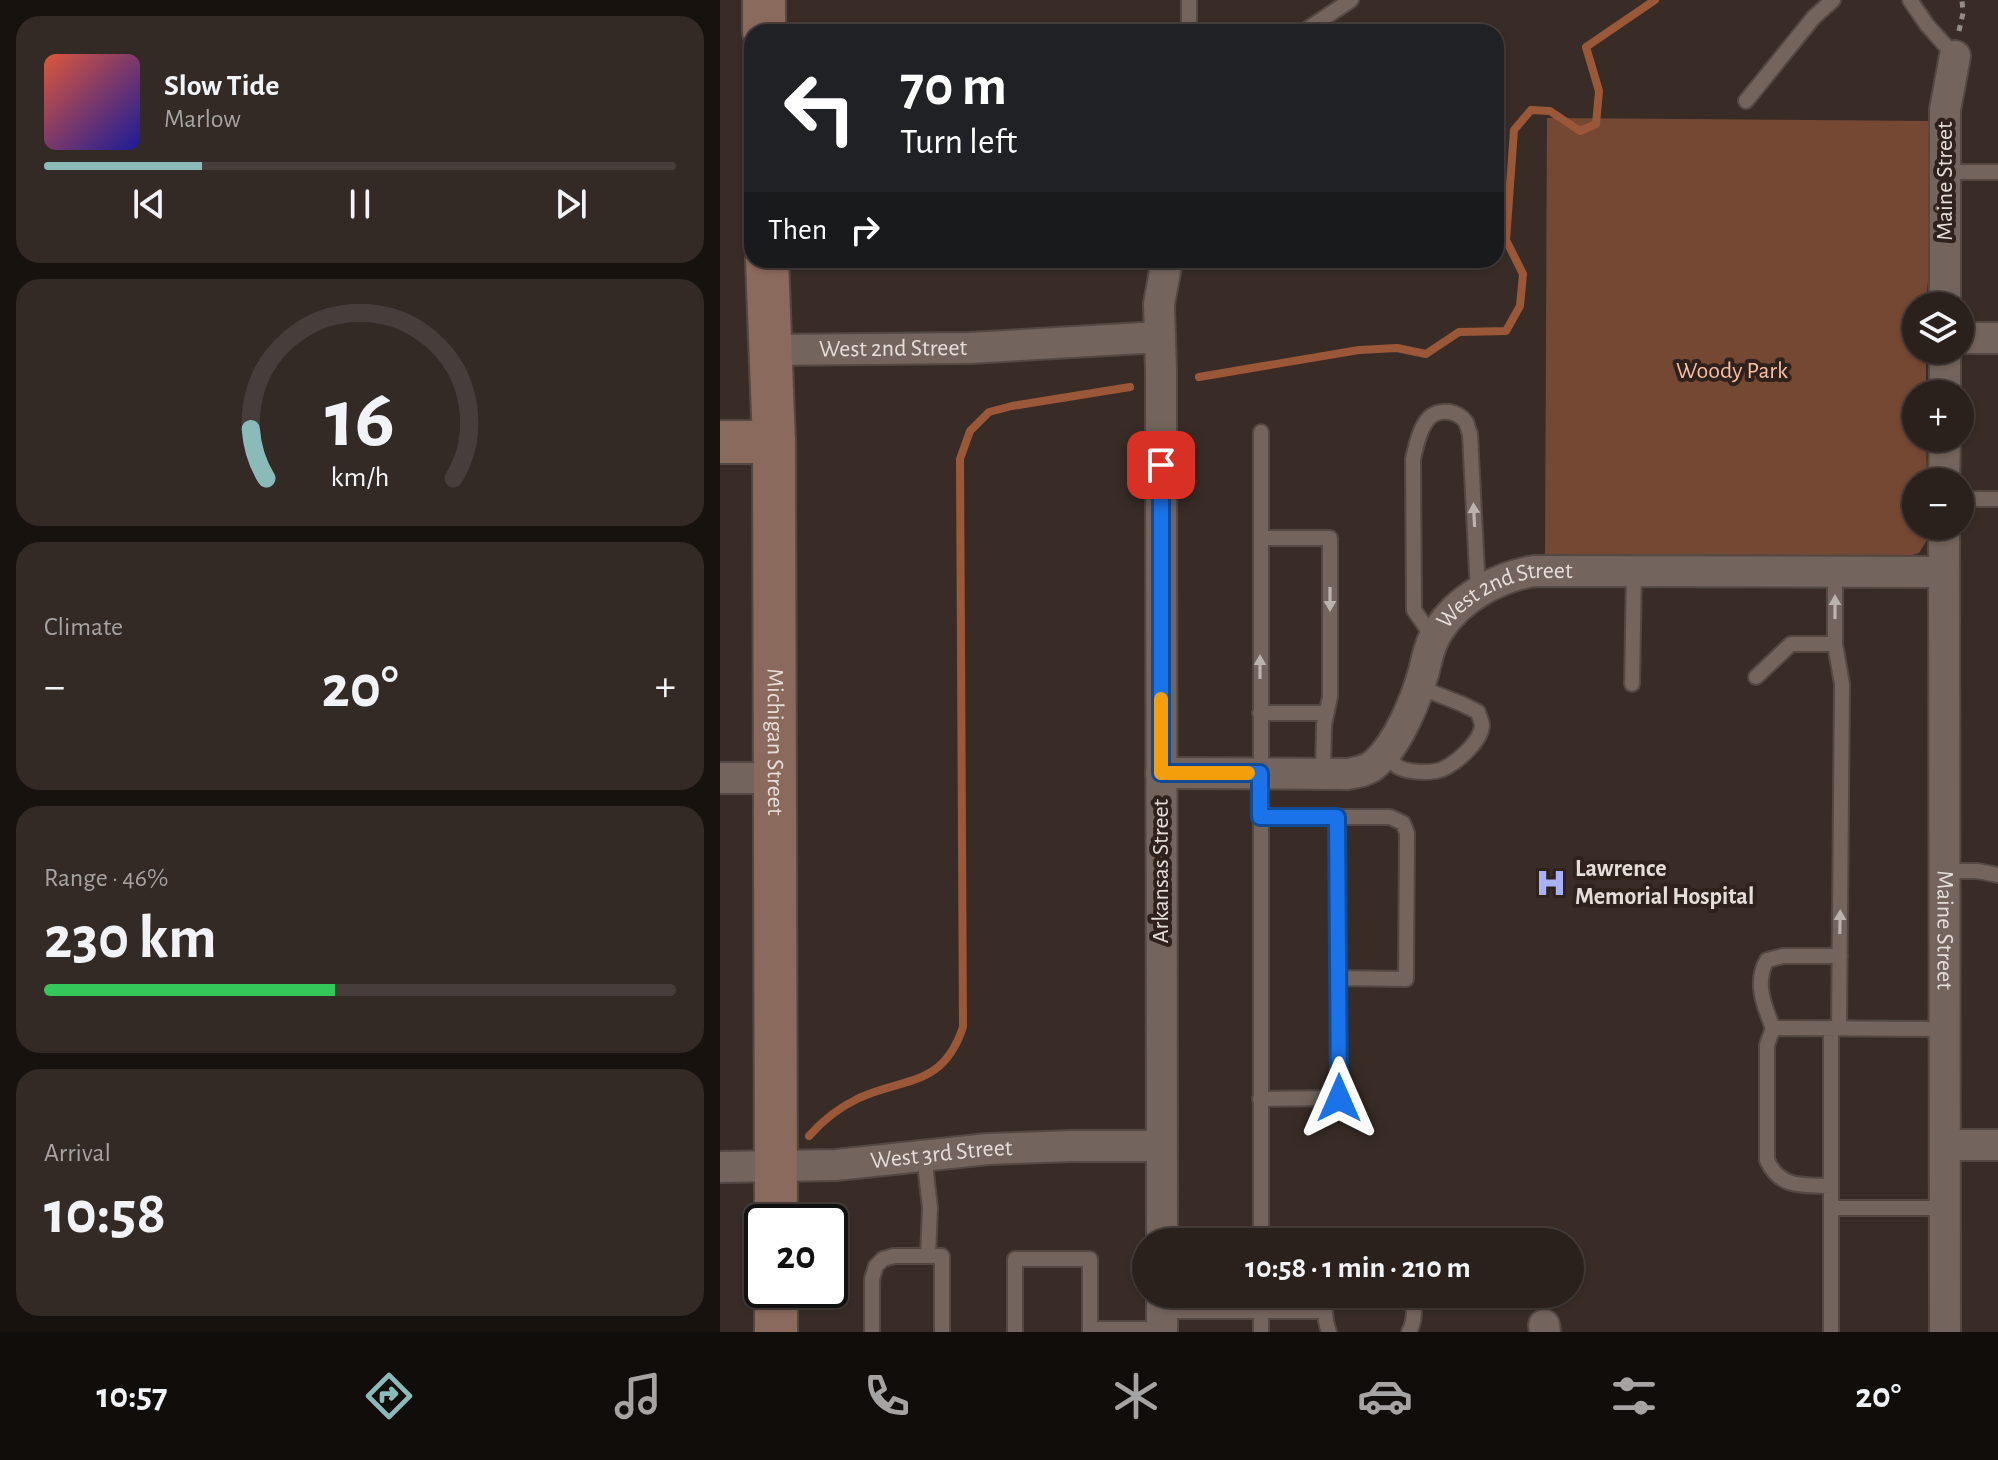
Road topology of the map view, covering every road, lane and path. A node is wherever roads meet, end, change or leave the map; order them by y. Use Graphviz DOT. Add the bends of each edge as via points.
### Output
graph roads {
  1 [pos="764,0"];
  2 [pos="1189,0"];
  3 [pos="1351,0"];
  4 [pos="1833,0"];
  5 [pos="1910,0"];
  6 [pos="764,24"];
  7 [pos="1189,24"];
  8 [pos="1315,24"];
  9 [pos="1955,56"];
  10 [pos="1746,101"];
  11 [pos="1945,172"];
  12 [pos="1998,172"];
  13 [pos="767,268"];
  14 [pos="1166,268"];
  15 [pos="1945,292"];
  16 [pos="1160,337"];
  17 [pos="1974,338"];
  18 [pos="1998,338"];
  19 [pos="771,350"];
  20 [pos="1261,432"];
  21 [pos="720,442"];
  22 [pos="774,442"];
  23 [pos="1974,499"];
  24 [pos="1998,499"];
  25 [pos="1261,538"];
  26 [pos="1944,540"];
  27 [pos="1634,572"];
  28 [pos="1835,572"];
  29 [pos="1944,572"];
  30 [pos="1478,593"];
  31 [pos="1434,639"];
  32 [pos="1835,644"];
  33 [pos="1756,677"];
  34 [pos="1632,684"];
  35 [pos="1419,687"];
  36 [pos="1260,713"];
  37 [pos="1326,713"];
  38 [pos="1385,754"];
  39 [pos="1161,773"];
  40 [pos="1260,773"];
  41 [pos="1323,774"];
  42 [pos="720,778"];
  43 [pos="775,778"];
  44 [pos="1260,817"];
  45 [pos="1337,817"];
  46 [pos="1945,871"];
  47 [pos="1998,875"];
  48 [pos="1840,956"];
  49 [pos="1338,978"];
  50 [pos="1773,1028"];
  51 [pos="1835,1028"];
  52 [pos="1945,1029"];
  53 [pos="1260,1099"];
  54 [pos="1945,1145"];
  55 [pos="1998,1145"];
  56 [pos="1161,1146"];
  57 [pos="924,1155"];
  58 [pos="775,1166"];
  59 [pos="720,1167"];
  60 [pos="1831,1186"];
  61 [pos="776,1204"];
  62 [pos="1831,1208"];
  63 [pos="1945,1208"];
  64 [pos="1162,1228"];
  65 [pos="1261,1228"];
  66 [pos="928,1256"];
  67 [pos="776,1308"];
  68 [pos="1414,1308"];
  69 [pos="1261,1311"];
  70 [pos="1325,1311"];
  71 [pos="1162,1317"];
  72 [pos="1090,1330"];
  73 [pos="776,1332"];
  74 [pos="872,1332"];
  75 [pos="942,1332"];
  76 [pos="1015,1332"];
  77 [pos="1261,1332"];
  78 [pos="1329,1332"];
  79 [pos="1409,1332"];
  80 [pos="1831,1332"];
  81 [pos="1945,1332"];
  1 -- 6 [label="street"];
  2 -- 7 [label="lane"];
  3 -- 8 [label="lane"];
  4 -- 10 [label="lane"];
  5 -- 9 [label="lane"];
  9 -- 11 [label="street, Maine Street" via="1945,110"];
  11 -- 12 [label="lane"];
  11 -- 15 [label="street, Maine Street"];
  13 -- 19 [label="street, Michigan Street"];
  14 -- 16 [label="street, Arkansas Street"];
  16 -- 19 [label="street, West 2nd Street" via="970,348"];
  16 -- 39 [label="street, Arkansas Street"];
  17 -- 18 [label="street"];
  19 -- 22 [label="street, Michigan Street"];
  20 -- 25 [label="lane"];
  21 -- 22 [label="street"];
  22 -- 43 [label="street, Michigan Street"];
  23 -- 24 [label="lane"];
  36 -- 25 [label="lane, one-way"];
  25 -- 37 [label="lane, one-way" via="1330,538"];
  26 -- 29 [label="street, Maine Street"];
  27 -- 28 [label="street, West 2nd Street"];
  27 -- 30 [label="street, West 2nd Street" via="1534,571"];
  27 -- 34 [label="lane"];
  28 -- 29 [label="street, West 2nd Street"];
  32 -- 28 [label="lane, one-way"];
  29 -- 46 [label="street, Maine Street"];
  30 -- 31 [label="street, West 2nd Street" via="1446,620"];
  30 -- 31 [label="lane, one-way" via="1470,434 1457,414 1444,411 1430,417 1417,438 1413,459 1414,610"];
  31 -- 35 [label="street, West 2nd Street"];
  32 -- 33 [label="lane" via="1791,644"];
  48 -- 32 [label="lane, one-way" via="1842,684"];
  35 -- 38 [label="street, West 2nd Street"];
  35 -- 38 [label="lane" via="1478,712 1478,737 1438,771 1400,768"];
  36 -- 37 [label="lane"];
  36 -- 40 [label="lane"];
  37 -- 41 [label="lane"];
  38 -- 41 [label="street" via="1367,770"];
  39 -- 40 [label="street"];
  39 -- 56 [label="street, Arkansas Street"];
  40 -- 41 [label="street"];
  40 -- 44 [label="lane"];
  42 -- 43 [label="street"];
  43 -- 58 [label="street, Michigan Street"];
  44 -- 45 [label="lane"];
  44 -- 53 [label="lane"];
  45 -- 49 [label="lane"];
  45 -- 49 [label="lane" via="1390,817 1403,823 1407,833 1406,979"];
  46 -- 47 [label="lane"];
  46 -- 52 [label="street, Maine Street"];
  48 -- 50 [label="lane" via="1767,960 1761,988"];
  48 -- 51 [label="lane"];
  49 -- 53 [label="lane" via="1339,1098"];
  50 -- 51 [label="lane"];
  50 -- 60 [label="lane" via="1767,1045 1767,1160 1783,1181"];
  51 -- 52 [label="lane"];
  51 -- 60 [label="lane"];
  52 -- 54 [label="street, Maine Street"];
  53 -- 65 [label="lane"];
  54 -- 55 [label="street"];
  54 -- 63 [label="street, Maine Street"];
  56 -- 57 [label="street, West 3rd Street"];
  56 -- 64 [label="street, Arkansas Street"];
  57 -- 58 [label="street, West 3rd Street"];
  57 -- 66 [label="lane"];
  58 -- 59 [label="street, West 3rd Street"];
  58 -- 61 [label="street, Michigan Street"];
  60 -- 62 [label="lane"];
  62 -- 63 [label="lane"];
  62 -- 80 [label="lane"];
  63 -- 81 [label="street, Maine Street"];
  66 -- 74 [label="lane" via="894,1256 876,1266"];
  66 -- 75 [label="lane" via="942,1256"];
  67 -- 73 [label="street"];
  68 -- 79 [label="lane"];
  69 -- 70 [label="lane"];
  69 -- 71 [label="lane"];
  69 -- 77 [label="lane"];
  70 -- 78 [label="lane"];
  71 -- 72 [label="lane"];
  72 -- 76 [label="lane" via="1090,1259 1015,1259"];
}
